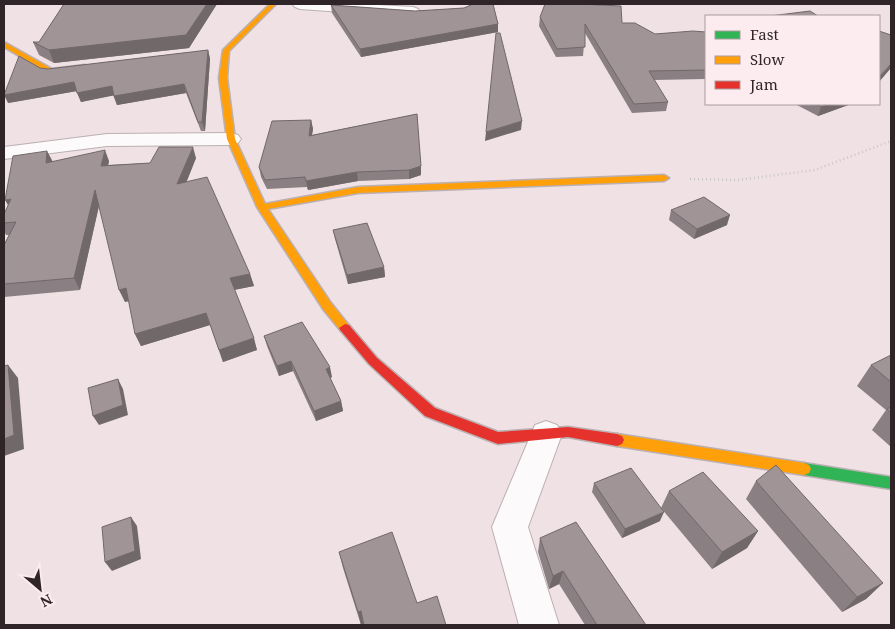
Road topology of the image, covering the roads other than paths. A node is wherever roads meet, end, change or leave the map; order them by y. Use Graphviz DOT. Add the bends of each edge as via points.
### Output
graph roads {
  1 [pos="274,4"];
  2 [pos="300,4"];
  3 [pos="425,11"];
  4 [pos="4,44"];
  5 [pos="100,65"];
  6 [pos="231,139"];
  7 [pos="4,153"];
  8 [pos="664,178"];
  9 [pos="262,207"];
  10 [pos="546,434"];
  11 [pos="891,483"];
  12 [pos="539,625"];
  1 -- 6 [label="street" via="221,51"];
  2 -- 3 [label="street"];
  4 -- 5 [label="street" via="51,71"];
  6 -- 7 [label="street" via="107,140"];
  6 -- 9 [label="street"];
  8 -- 9 [label="street" via="358,190"];
  9 -- 10 [label="street" via="327,306 373,361 430,412 498,438"];
  10 -- 11 [label="street" via="568,432"];
  10 -- 12 [label="street" via="510,527"];
}
